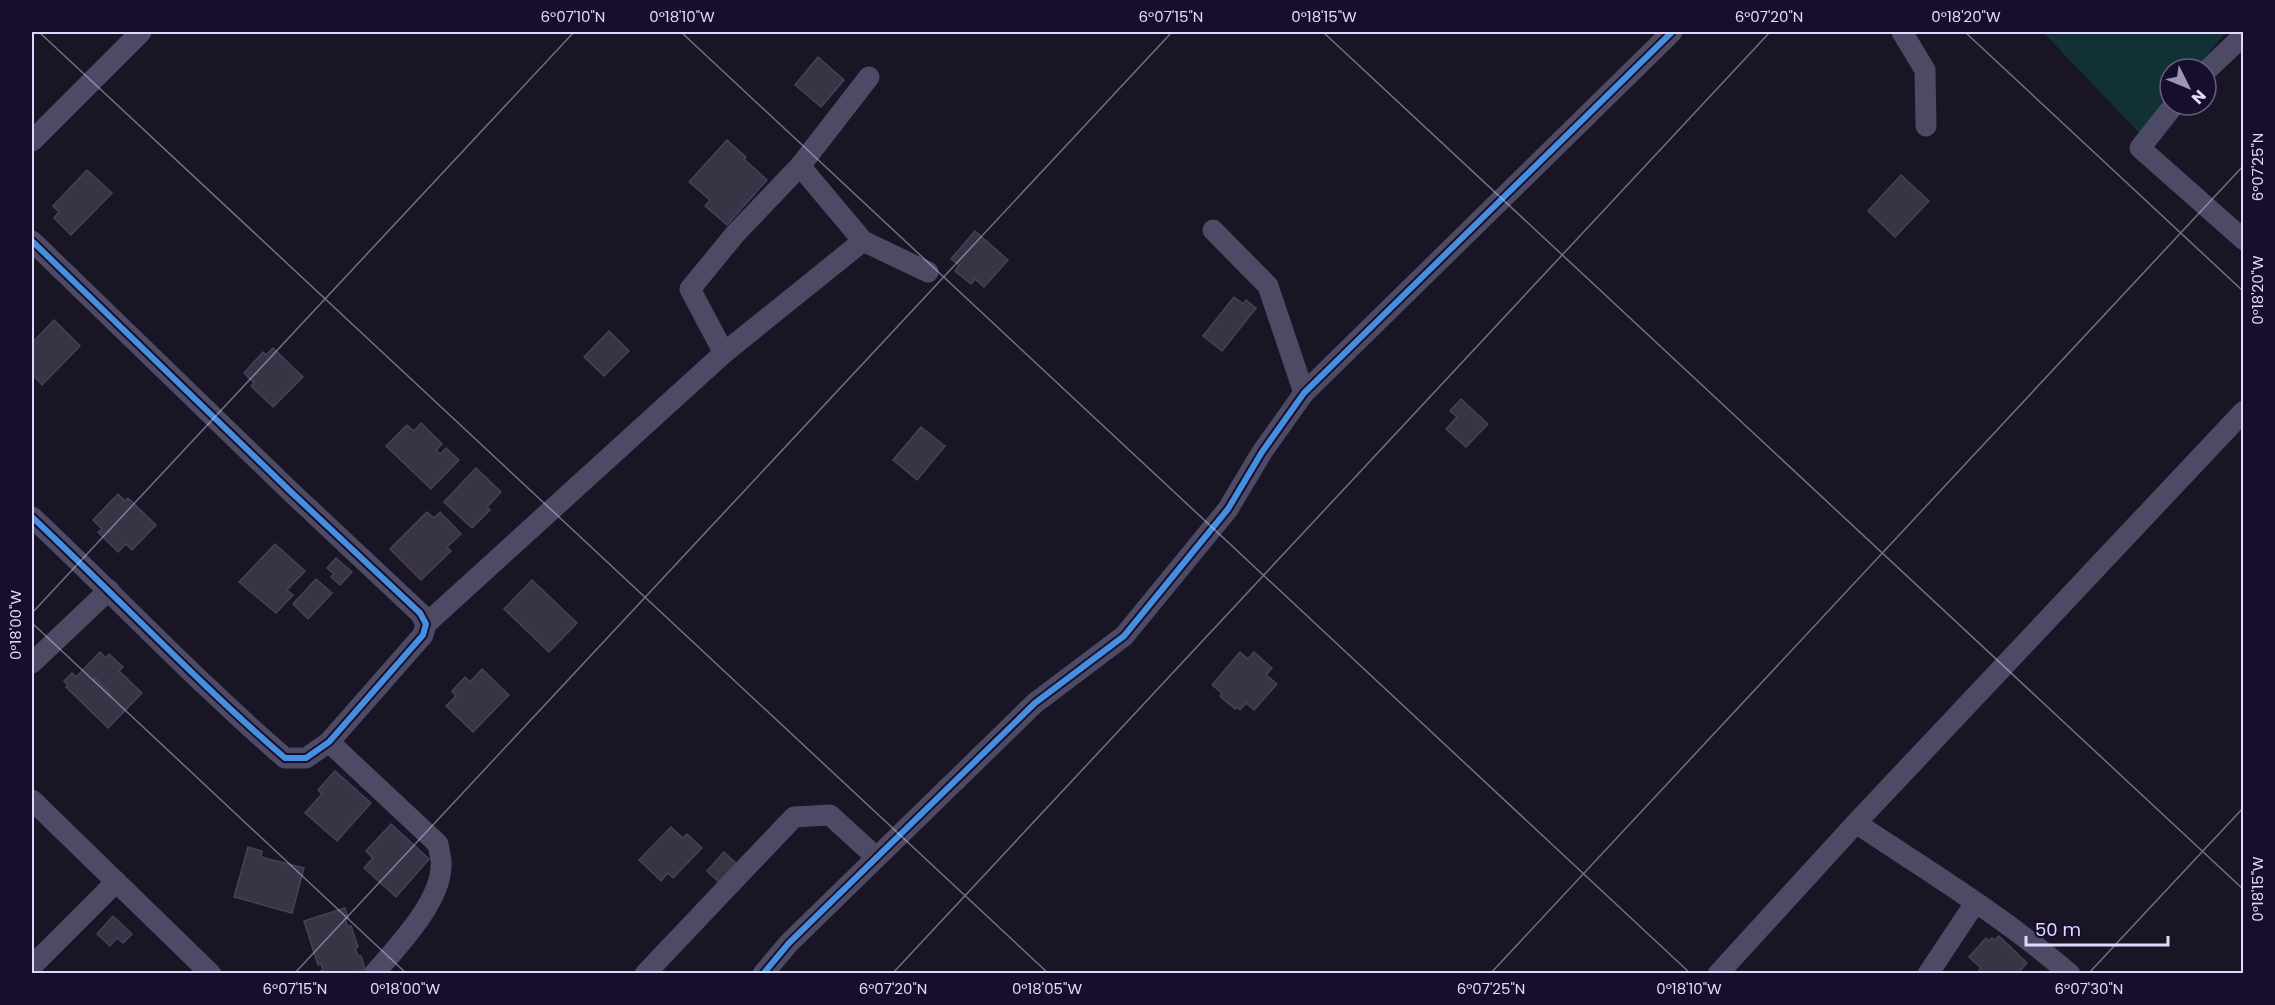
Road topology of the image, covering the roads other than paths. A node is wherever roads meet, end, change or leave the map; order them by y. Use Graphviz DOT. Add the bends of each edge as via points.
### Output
graph roads {
  1 [pos="141,32"];
  2 [pos="1672,32"];
  3 [pos="1902,32"];
  4 [pos="2244,35"];
  5 [pos="2218,60"];
  6 [pos="869,77"];
  7 [pos="2164,117"];
  8 [pos="1926,126"];
  9 [pos="32,141"];
  10 [pos="800,166"];
  11 [pos="1214,230"];
  12 [pos="2244,240"];
  13 [pos="32,241"];
  14 [pos="863,241"];
  15 [pos="928,272"];
  16 [pos="724,353"];
  17 [pos="1304,393"];
  18 [pos="2244,411"];
  19 [pos="32,517"];
  20 [pos="109,590"];
  21 [pos="426,624"];
  22 [pos="32,663"];
  23 [pos="329,742"];
  24 [pos="32,800"];
  25 [pos="1856,823"];
  26 [pos="876,857"];
  27 [pos="116,882"];
  28 [pos="1975,903"];
  29 [pos="32,966"];
  30 [pos="211,974"];
  31 [pos="374,974"];
  32 [pos="645,974"];
  33 [pos="763,974"];
  34 [pos="1718,974"];
  35 [pos="1928,974"];
  36 [pos="2070,974"];
  1 -- 9 [label="street"];
  2 -- 17 [label="street"];
  3 -- 8 [label="street" via="1925,70"];
  4 -- 5 [label="street"];
  6 -- 10 [label="street"];
  7 -- 12 [label="street" via="2139,148"];
  10 -- 14 [label="street"];
  10 -- 16 [label="street" via="736,233 690,289"];
  11 -- 17 [label="street" via="1268,286"];
  13 -- 21 [label="street" via="420,613"];
  14 -- 15 [label="street"];
  14 -- 16 [label="street"];
  16 -- 21 [label="street"];
  17 -- 26 [label="street" via="1228,509 1124,636 1035,703"];
  18 -- 25 [label="street"];
  19 -- 20 [label="street"];
  20 -- 22 [label="street"];
  20 -- 23 [label="street" via="285,758 306,758"];
  21 -- 23 [label="street" via="423,635"];
  23 -- 31 [label="street" via="438,844 441,868 433,896 412,930"];
  24 -- 27 [label="street"];
  25 -- 28 [label="street"];
  25 -- 34 [label="street"];
  26 -- 32 [label="street" via="830,815 794,817"];
  26 -- 33 [label="street"];
  27 -- 29 [label="street"];
  27 -- 30 [label="street"];
  28 -- 35 [label="street"];
  28 -- 36 [label="street"];
}
